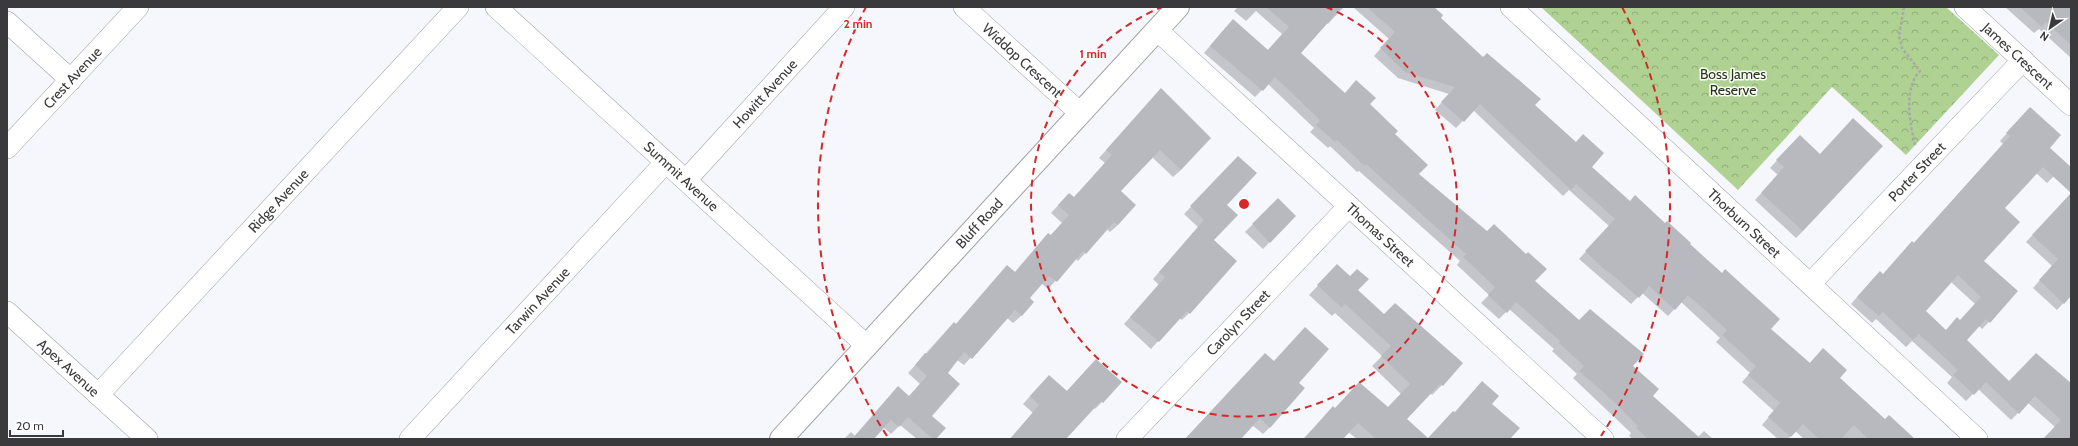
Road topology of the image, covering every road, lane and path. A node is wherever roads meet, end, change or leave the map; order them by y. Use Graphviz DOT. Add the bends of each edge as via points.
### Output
graph roads {
  1 [pos="138,7"];
  2 [pos="458,7"];
  3 [pos="844,7"];
  4 [pos="964,7"];
  5 [pos="1178,7"];
  6 [pos="1511,7"];
  7 [pos="1904,7"];
  8 [pos="1965,7"];
  9 [pos="505,10"];
  10 [pos="7,22"];
  11 [pos="1157,30"];
  12 [pos="2023,60"];
  13 [pos="70,80"];
  14 [pos="2071,105"];
  15 [pos="1080,113"];
  16 [pos="7,148"];
  17 [pos="1915,148"];
  18 [pos="666,162"];
  19 [pos="686,180"];
  20 [pos="1349,206"];
  21 [pos="1810,284"];
  22 [pos="7,312"];
  23 [pos="867,346"];
  24 [pos="98,395"];
  25 [pos="147,439"];
  26 [pos="410,439"];
  27 [pos="781,439"];
  28 [pos="1127,439"];
  29 [pos="1603,439"];
  30 [pos="1977,439"];
  1 -- 13 [label="street, Crest Avenue"];
  2 -- 24 [label="street, Ridge Avenue"];
  3 -- 19 [label="street, Howitt Avenue"];
  4 -- 15 [label="street, Widdop Crescent"];
  5 -- 11 [label="main road, Bluff Road"];
  6 -- 21 [label="street, Thorburn Street"];
  7 -- 17 [label="path" via="1899,36 1902,48 1920,71 1914,78 1911,90 1911,127"];
  8 -- 12 [label="street, James Crescent"];
  9 -- 18 [label="street, Summit Avenue"];
  10 -- 13 [label="street"];
  11 -- 15 [label="main road, Bluff Road"];
  11 -- 20 [label="street, Thomas Street"];
  12 -- 14 [label="street, James Crescent"];
  12 -- 21 [label="street, Porter Street"];
  13 -- 16 [label="street, Crest Avenue"];
  15 -- 23 [label="main road, Bluff Road"];
  18 -- 19 [label="street, Summit Avenue"];
  18 -- 26 [label="street, Tarwin Avenue"];
  19 -- 23 [label="street, Summit Avenue"];
  20 -- 28 [label="street, Carolyn Street"];
  20 -- 29 [label="street, Thomas Street"];
  21 -- 30 [label="street, Thorburn Street"];
  22 -- 24 [label="street, Apex Avenue"];
  23 -- 27 [label="main road, Bluff Road"];
  24 -- 25 [label="street, Apex Avenue"];
}
